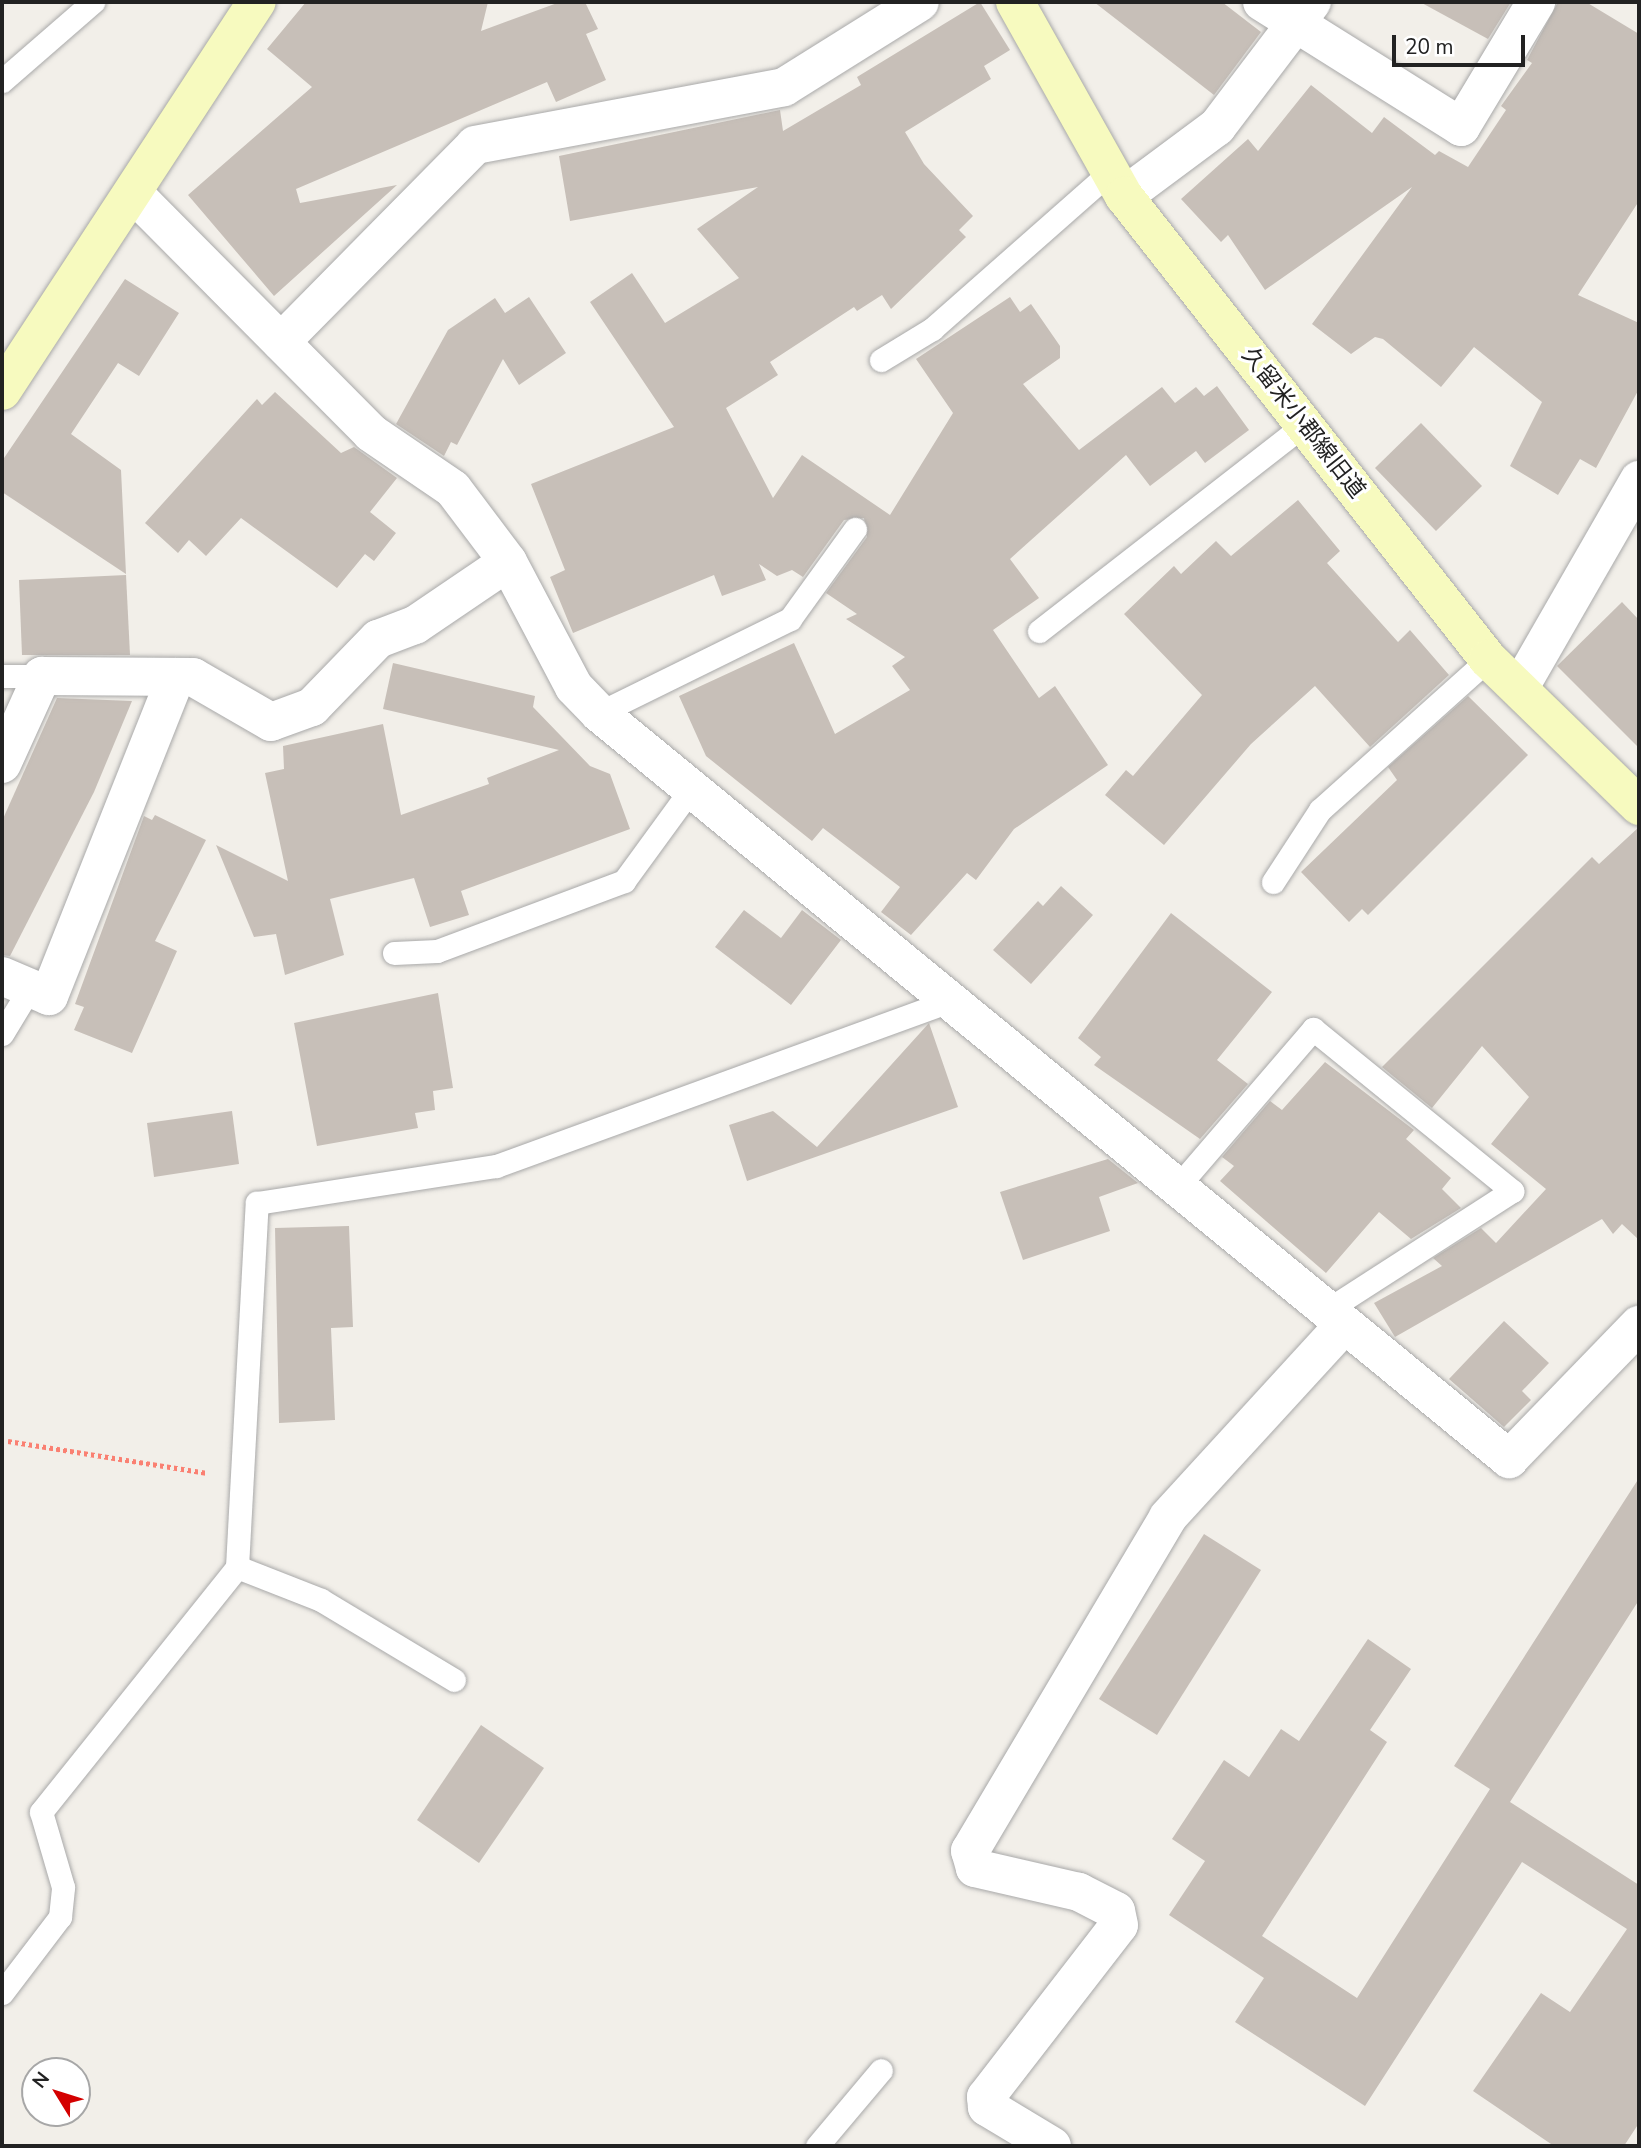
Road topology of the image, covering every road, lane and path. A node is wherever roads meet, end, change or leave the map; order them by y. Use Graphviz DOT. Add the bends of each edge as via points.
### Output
graph roads {
  1 [pos="93,2"];
  2 [pos="257,2"];
  3 [pos="920,2"];
  4 [pos="1015,2"];
  5 [pos="1262,2"];
  6 [pos="1536,2"];
  7 [pos="1305,14"];
  8 [pos="2,81"];
  9 [pos="1117,183"];
  10 [pos="134,194"];
  11 [pos="281,342"];
  12 [pos="881,360"];
  13 [pos="2,391"];
  14 [pos="1304,425"];
  15 [pos="1639,480"];
  16 [pos="855,529"];
  17 [pos="508,562"];
  18 [pos="1039,631"];
  19 [pos="1488,659"];
  20 [pos="2,676"];
  21 [pos="42,676"];
  22 [pos="176,677"];
  23 [pos="1520,687"];
  24 [pos="598,713"];
  25 [pos="2,764"];
  26 [pos="688,792"];
  27 [pos="1639,806"];
  28 [pos="1273,883"];
  29 [pos="394,953"];
  30 [pos="16,982"];
  31 [pos="950,1001"];
  32 [pos="2,1034"];
  33 [pos="1179,1185"];
  34 [pos="1335,1318"];
  35 [pos="1639,1325"];
  36 [pos="8,1441"];
  37 [pos="246,1480"];
  38 [pos="237,1567"];
  39 [pos="454,1680"];
  40 [pos="2,1993"];
  41 [pos="881,2070"];
  42 [pos="817,2146"];
  43 [pos="1052,2146"];
  1 -- 8 [label="lane"];
  2 -- 10 [label="street"];
  3 -- 11 [label="street" via="784,87 475,145"];
  4 -- 9 [label="street, 久留米小郡線旧道"];
  5 -- 7 [label="street"];
  6 -- 7 [label="street" via="1461,128"];
  7 -- 9 [label="street" via="1217,127"];
  9 -- 12 [label="lane" via="932,329"];
  9 -- 14 [label="street, 久留米小郡線旧道"];
  10 -- 11 [label="street"];
  10 -- 13 [label="street"];
  11 -- 17 [label="street" via="371,433 453,489"];
  14 -- 18 [label="lane"];
  14 -- 19 [label="street, 久留米小郡線旧道"];
  15 -- 23 [label="street"];
  16 -- 24 [label="lane" via="790,620"];
  17 -- 22 [label="street" via="415,625 378,639 312,707 271,722 193,677"];
  17 -- 24 [label="street" via="574,687"];
  19 -- 23 [label="street, 久留米小郡線旧道"];
  19 -- 28 [label="lane" via="1320,810"];
  20 -- 21 [label="lane"];
  21 -- 22 [label="street"];
  21 -- 25 [label="street"];
  22 -- 30 [label="street" via="49,996"];
  23 -- 27 [label="street, 久留米小郡線旧道"];
  24 -- 26 [label="street"];
  26 -- 29 [label="lane" via="624,881 437,951"];
  26 -- 31 [label="street"];
  30 -- 32 [label="lane"];
  31 -- 33 [label="street"];
  31 -- 37 [label="lane" via="496,1166 257,1203"];
  33 -- 34 [label="street"];
  33 -- 34 [label="lane" via="1313,1029 1512,1191"];
  34 -- 35 [label="street" via="1509,1459"];
  34 -- 43 [label="street" via="1168,1517 970,1851 975,1868 1079,1892 1116,1912 1119,1925 986,2097 987,2107"];
  36 -- 37 [label="path"];
  37 -- 38 [label="lane"];
  38 -- 39 [label="lane" via="321,1600"];
  38 -- 40 [label="lane" via="41,1812 63,1887 60,1917"];
  41 -- 42 [label="lane"];
}
